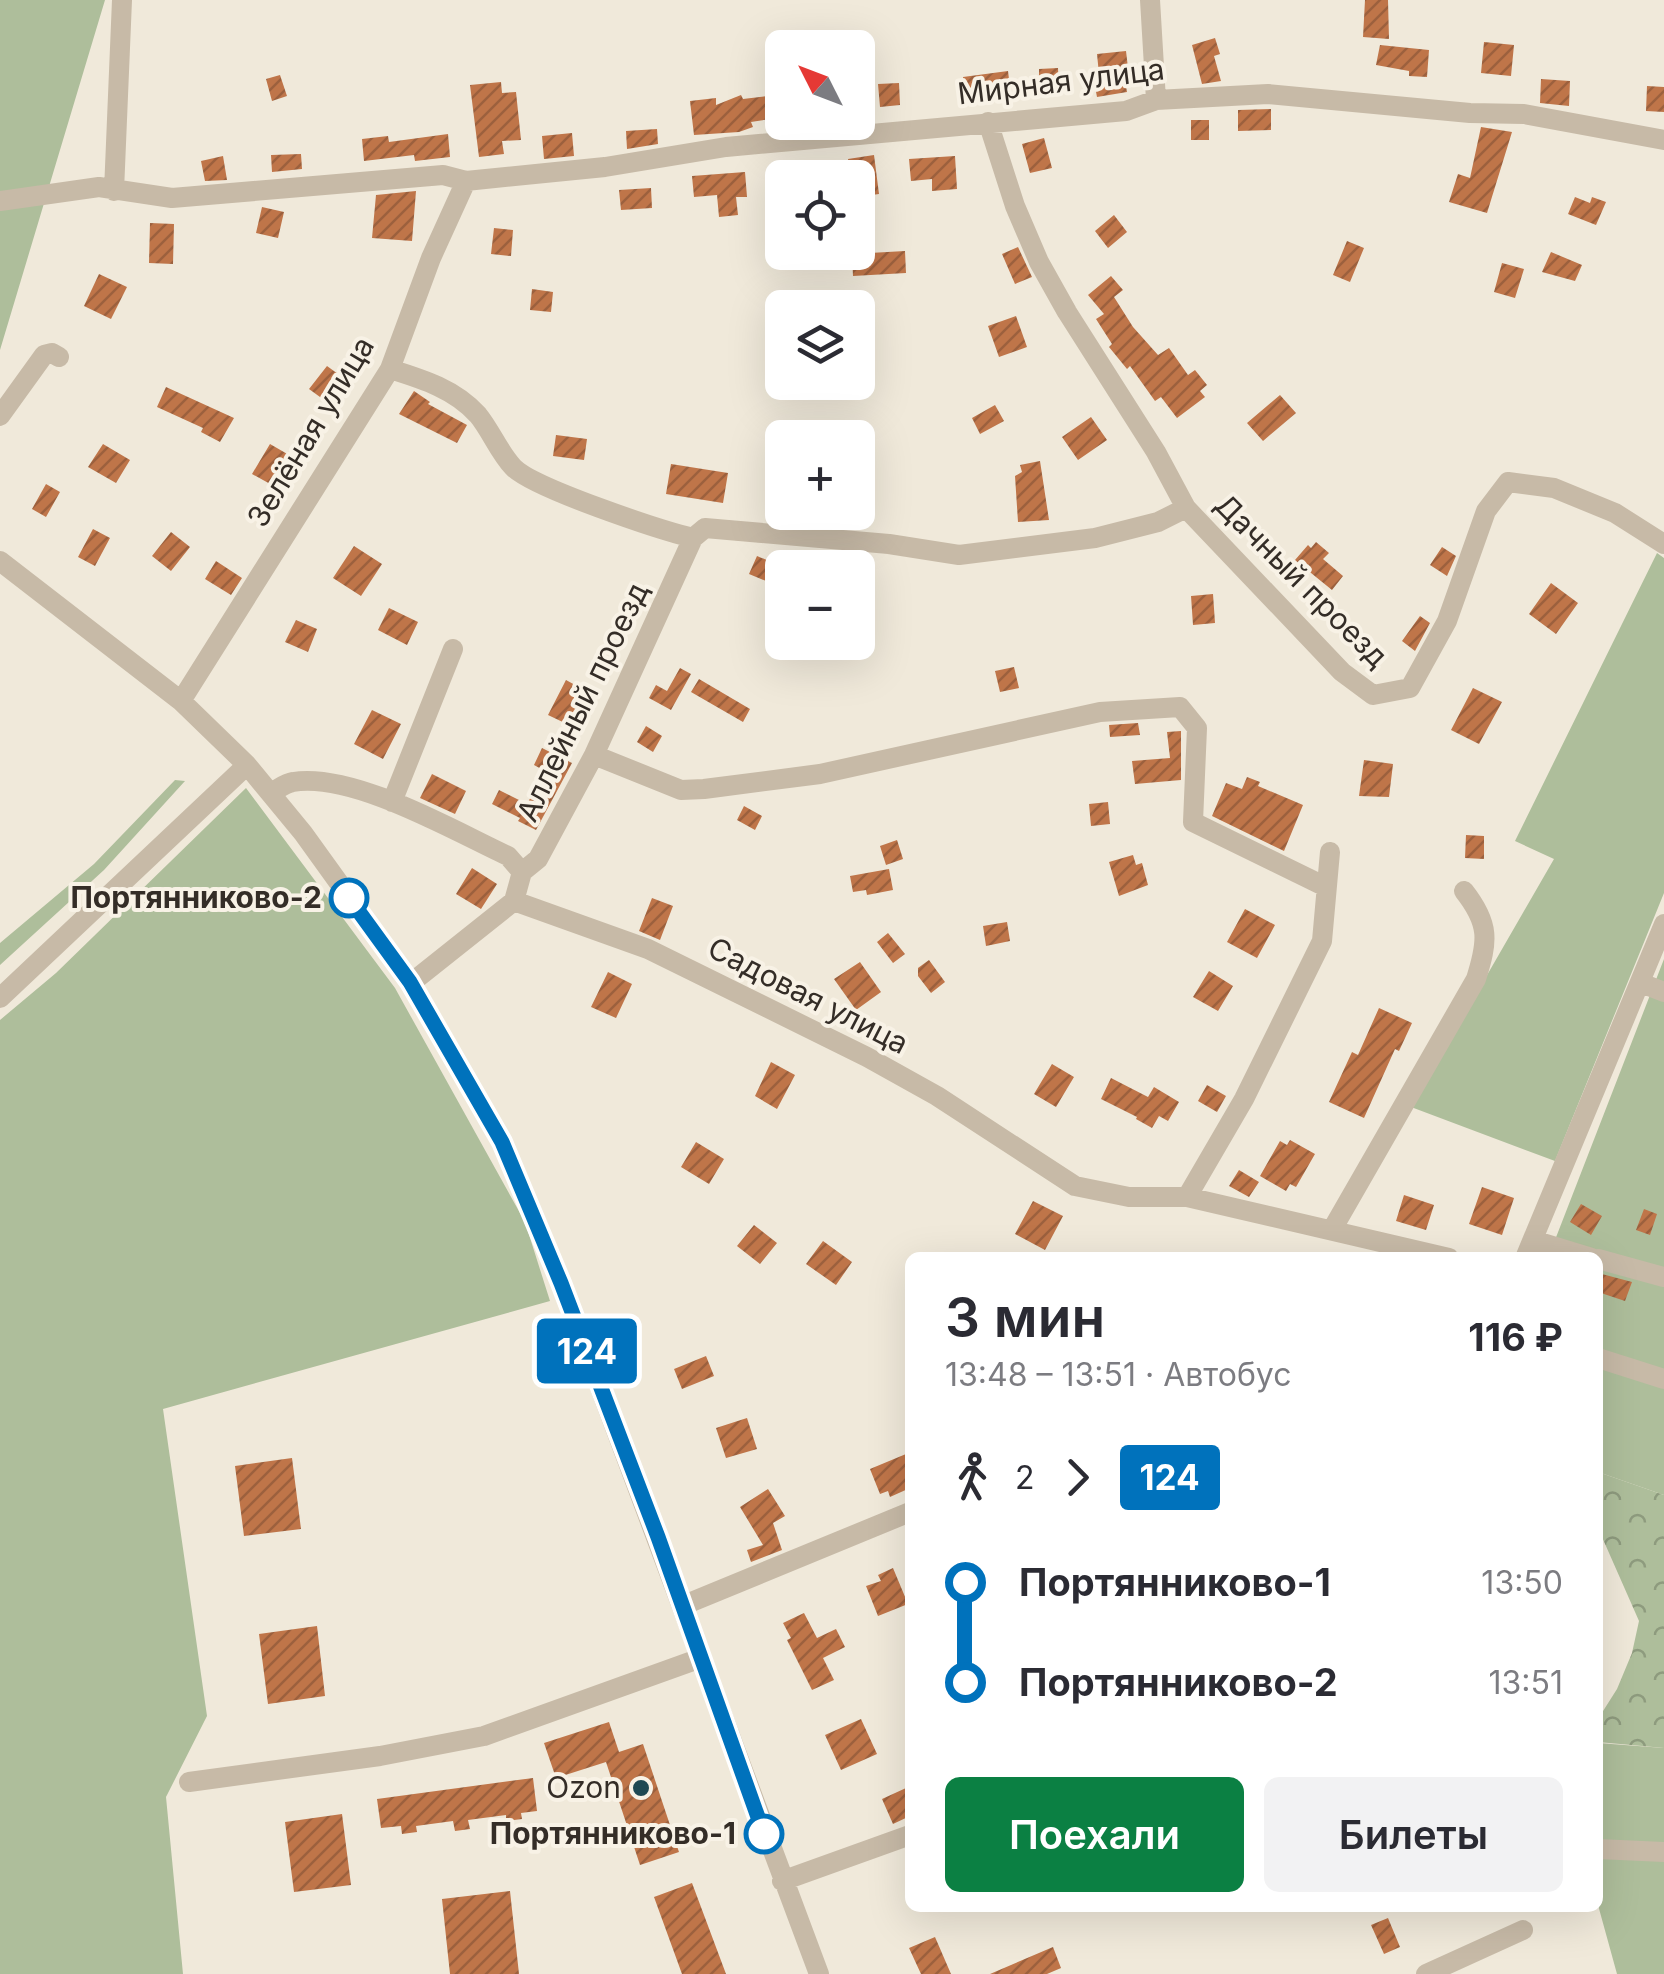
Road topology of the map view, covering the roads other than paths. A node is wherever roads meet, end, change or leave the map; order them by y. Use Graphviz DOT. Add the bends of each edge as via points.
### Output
graph roads {
  1 [pos="122,0"];
  2 [pos="1150,0"];
  3 [pos="1156,100"];
  4 [pos="988,122"];
  5 [pos="1664,140"];
  6 [pos="466,181"];
  7 [pos="114,191"];
  8 [pos="0,201"];
  9 [pos="59,356"];
  10 [pos="390,368"];
  11 [pos="0,416"];
  12 [pos="1186,508"];
  13 [pos="699,533"];
  14 [pos="1664,544"];
  15 [pos="0,561"];
  16 [pos="453,649"];
  17 [pos="181,701"];
  18 [pos="594,755"];
  19 [pos="247,765"];
  20 [pos="272,792"];
  21 [pos="392,802"];
  22 [pos="1330,852"];
  23 [pos="522,872"];
  24 [pos="1326,887"];
  25 [pos="1464,890"];
  26 [pos="514,901"];
  27 [pos="1664,924"];
  28 [pos="410,982"];
  29 [pos="1642,983"];
  30 [pos="1664,992"];
  31 [pos="0,998"];
  32 [pos="1187,1196"];
  33 [pos="1333,1228"];
  34 [pos="1529,1249"];
  35 [pos="1427,1252"];
  36 [pos="1603,1260"];
  37 [pos="1664,1277"];
  38 [pos="1603,1360"];
  39 [pos="1664,1379"];
  40 [pos="905,1514"];
  41 [pos="684,1605"];
  42 [pos="701,1658"];
  43 [pos="188,1782"];
  44 [pos="905,1836"];
  45 [pos="1603,1849"];
  46 [pos="1664,1852"];
  47 [pos="782,1881"];
  48 [pos="1524,1930"];
  49 [pos="819,1974"];
  50 [pos="1426,1974"];
  1 -- 7 [label="street"];
  2 -- 3 [label="street"];
  3 -- 4 [label="street, Мирная улица" via="1126,111"];
  3 -- 5 [label="street, Мирная улица" via="1268,94 1524,114"];
  4 -- 6 [label="street, Мирная улица"];
  4 -- 12 [label="street, Дачный проезд" via="1039,262"];
  6 -- 7 [label="street, Мирная улица" via="443,175 172,198"];
  6 -- 10 [label="street, Зелёная улица"];
  7 -- 8 [label="street, Мирная улица"];
  9 -- 11 [label="street" via="44,356"];
  10 -- 13 [label="street" via="438,384 476,412 514,469 648,526"];
  10 -- 17 [label="street, Зелёная улица"];
  12 -- 13 [label="street" via="1095,538 959,555 889,544"];
  12 -- 14 [label="street, Дачный проезд" via="1342,672 1373,695 1410,688 1448,621 1486,510 1508,482 1554,488"];
  13 -- 18 [label="street, Аллейный проезд"];
  15 -- 17 [label="street"];
  16 -- 21 [label="street"];
  17 -- 19 [label="street"];
  18 -- 23 [label="street, Аллейный проезд" via="538,859"];
  18 -- 24 [label="street" via="681,790 704,789 820,774 1100,712 1180,707 1196,728 1194,822"];
  19 -- 20 [label="street"];
  19 -- 31 [label="street"];
  20 -- 21 [label="street" via="291,782 330,783"];
  20 -- 28 [label="street"];
  21 -- 23 [label="street" via="508,856"];
  22 -- 24 [label="street"];
  23 -- 26 [label="street, Аллейный проезд"];
  24 -- 32 [label="street" via="1322,941"];
  25 -- 33 [label="street" via="1480,911 1487,944 1476,980"];
  26 -- 28 [label="street"];
  26 -- 32 [label="street, Садовая улица" via="648,949 867,1057 1075,1186 1129,1197"];
  27 -- 29 [label="street"];
  28 -- 41 [label="street" via="502,1142"];
  29 -- 30 [label="street"];
  29 -- 34 [label="street"];
  32 -- 33 [label="street, Садовая улица"];
  33 -- 35 [label="street, Садовая улица"];
  36 -- 37 [label="street"];
  38 -- 39 [label="street"];
  40 -- 41 [label="street"];
  41 -- 42 [label="street"];
  42 -- 43 [label="street" via="484,1736"];
  42 -- 47 [label="street"];
  44 -- 47 [label="street"];
  45 -- 46 [label="street"];
  47 -- 49 [label="street"];
  48 -- 50 [label="street"];
}
